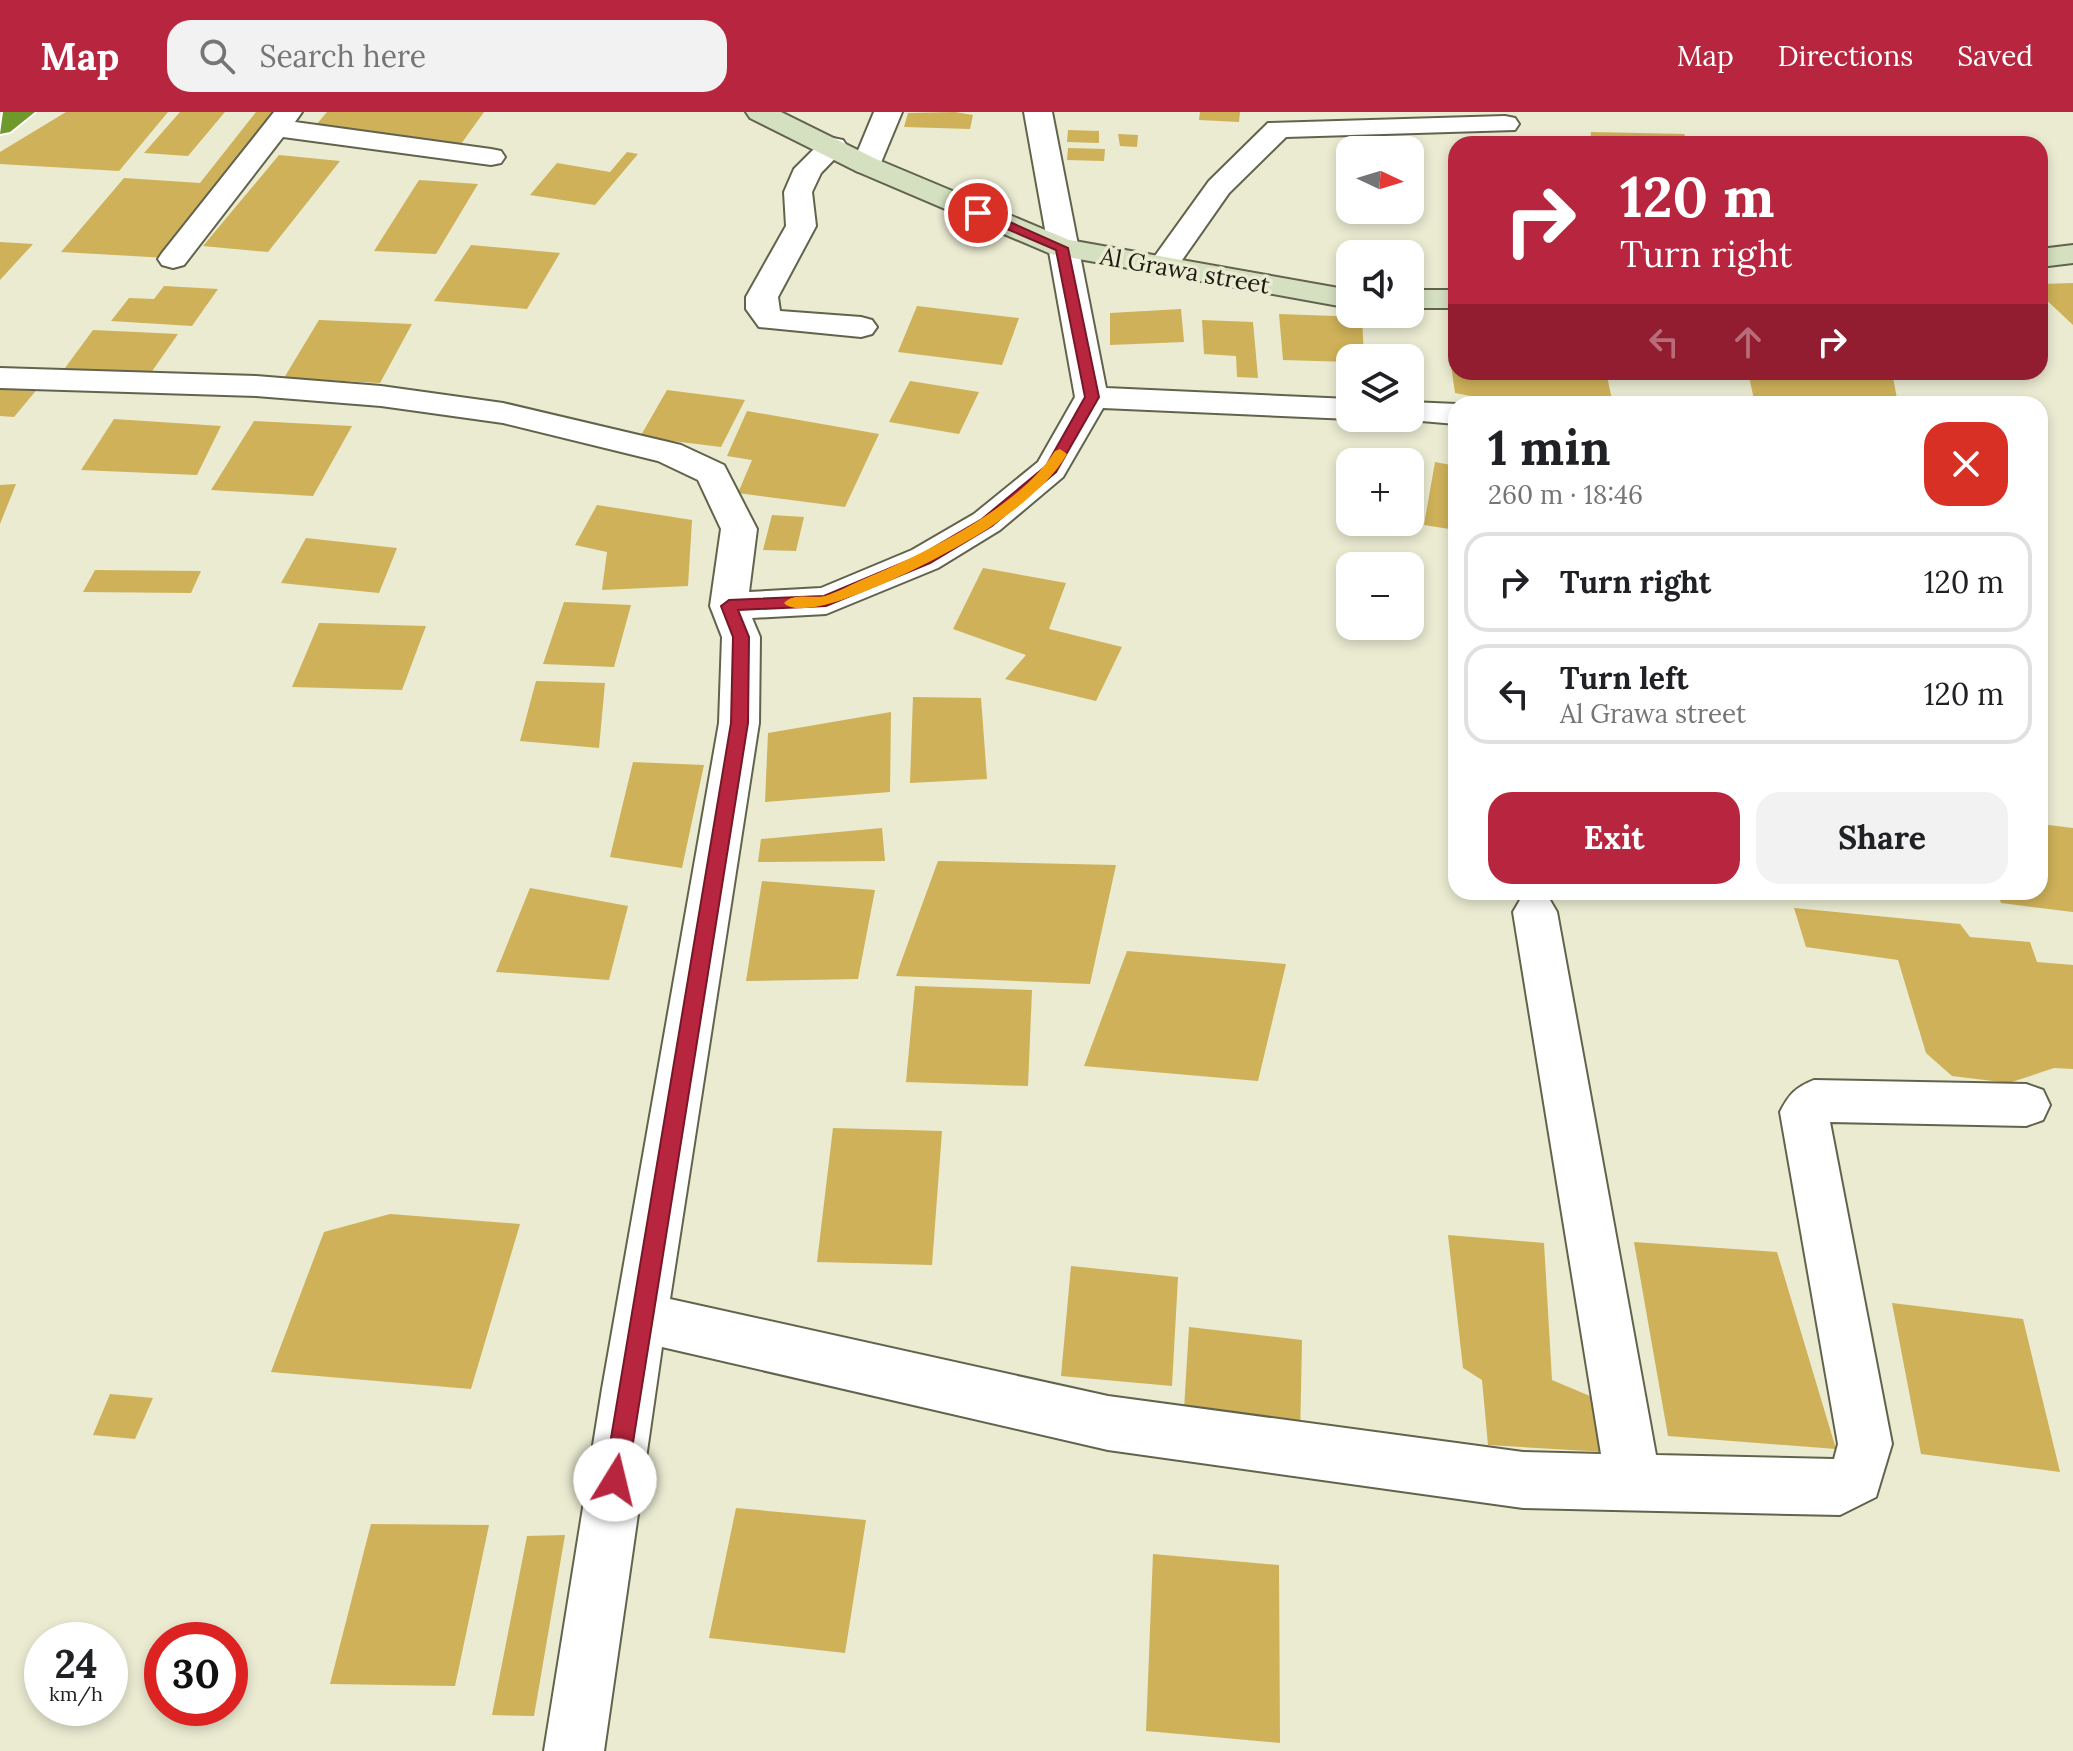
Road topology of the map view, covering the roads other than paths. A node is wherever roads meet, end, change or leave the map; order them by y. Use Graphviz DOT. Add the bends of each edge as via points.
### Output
graph roads {
  1 [pos="21,112"];
  2 [pos="760,112"];
  3 [pos="888,112"];
  4 [pos="1038,112"];
  5 [pos="281,120"];
  6 [pos="1505,124"];
  7 [pos="0,126"];
  8 [pos="833,146"];
  9 [pos="491,157"];
  10 [pos="866,165"];
  11 [pos="1062,248"];
  12 [pos="2073,254"];
  13 [pos="2048,257"];
  14 [pos="173,259"];
  15 [pos="1162,267"];
  16 [pos="1336,297"];
  17 [pos="1424,299"];
  18 [pos="1448,299"];
  19 [pos="861,327"];
  20 [pos="0,378"];
  21 [pos="1092,397"];
  22 [pos="1336,408"];
  23 [pos="1424,413"];
  24 [pos="1448,414"];
  25 [pos="729,606"];
  26 [pos="1535,912"];
  27 [pos="2026,1105"];
  28 [pos="641,1317"];
  29 [pos="1633,1482"];
  30 [pos="574,1751"];
  1 -- 7 [label="highway"];
  2 -- 8 [label="street, Al Grawa street"];
  3 -- 10 [label="street"];
  4 -- 11 [label="street"];
  5 -- 9 [label="street"];
  5 -- 14 [label="street"];
  6 -- 15 [label="street" via="1278,129 1219,187"];
  8 -- 10 [label="street, Al Grawa street"];
  8 -- 19 [label="street" via="808,169 798,192 801,226 762,297 762,309 770,320"];
  10 -- 11 [label="street, Al Grawa street"];
  11 -- 15 [label="street, Al Grawa street"];
  11 -- 21 [label="street"];
  12 -- 13 [label="street"];
  15 -- 16 [label="street, Al Grawa street"];
  17 -- 18 [label="street"];
  20 -- 25 [label="street" via="256,386 381,396 503,413 669,453 712,473 739,529"];
  21 -- 22 [label="street"];
  21 -- 25 [label="street" via="1051,469 987,522 925,559 826,601"];
  23 -- 24 [label="street"];
  25 -- 28 [label="street" via="741,637 739,723"];
  26 -- 29 [label="street"];
  27 -- 29 [label="street" via="1814,1101 1804,1112 1865,1444 1857,1478 1840,1487"];
  28 -- 29 [label="street" via="1108,1423 1523,1480"];
  28 -- 30 [label="street"];
}
